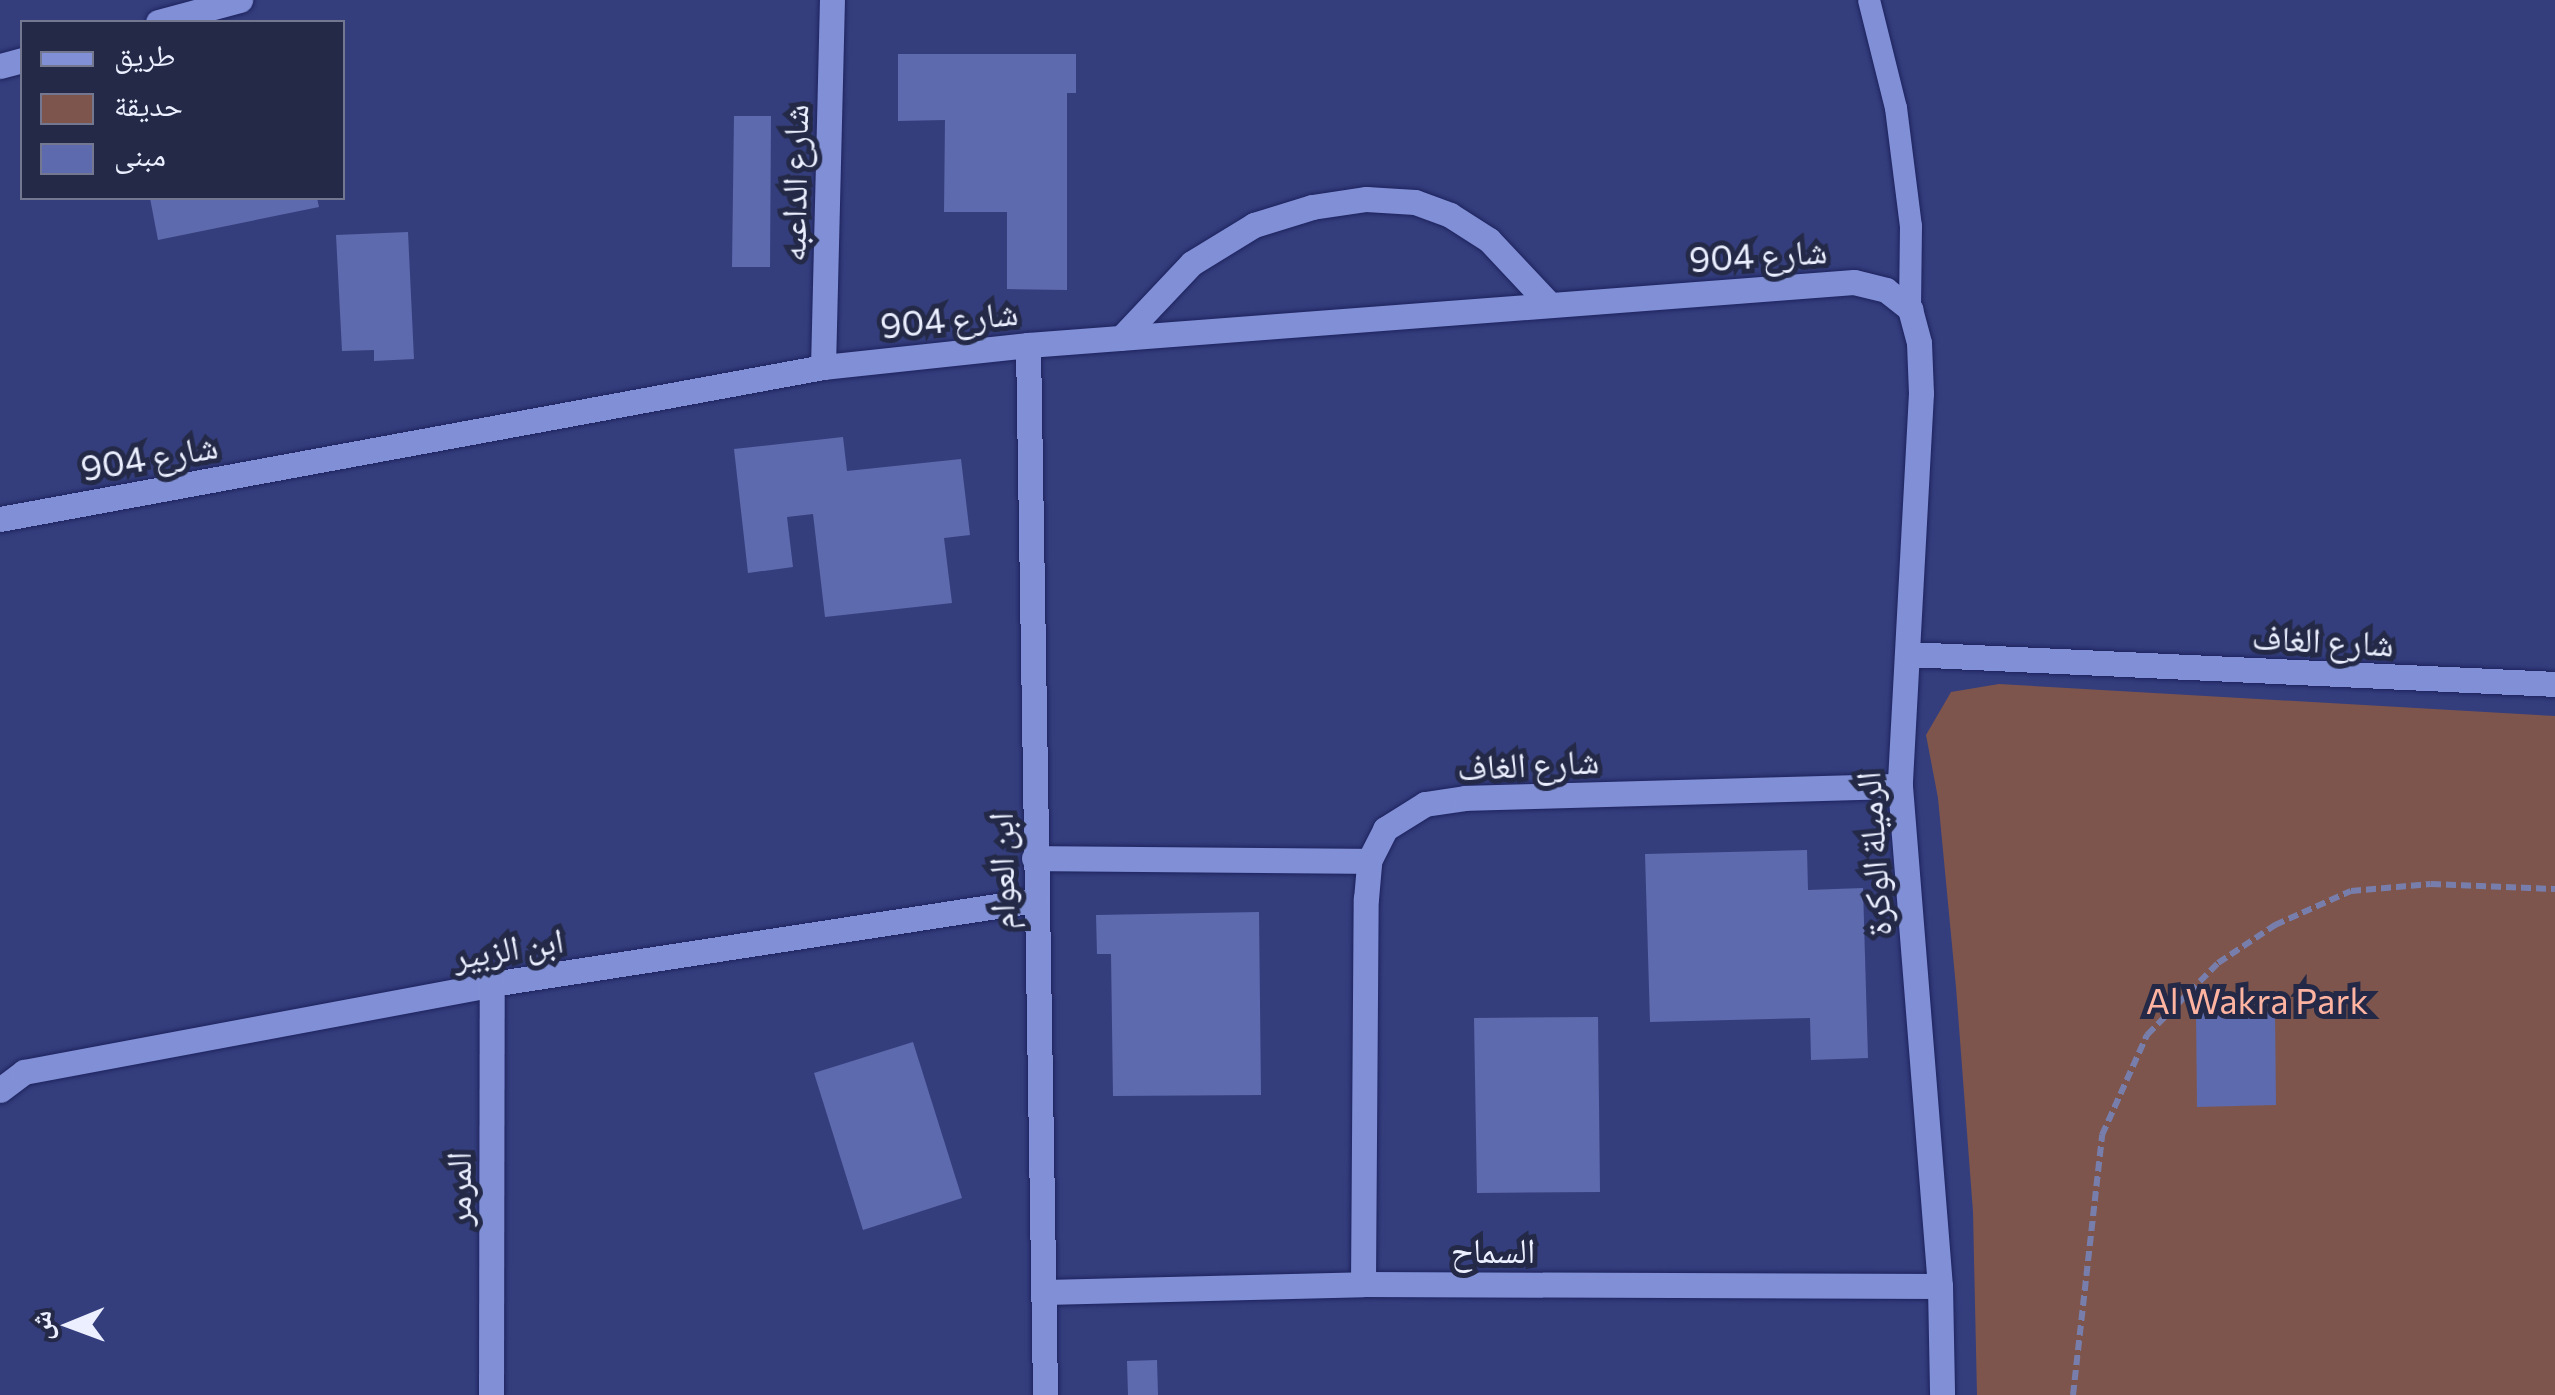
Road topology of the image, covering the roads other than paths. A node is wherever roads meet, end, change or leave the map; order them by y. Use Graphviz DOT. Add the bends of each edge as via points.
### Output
graph roads {
  1 [pos="240,0"];
  2 [pos="832,0"];
  3 [pos="1869,0"];
  4 [pos="165,20"];
  5 [pos="1550,305"];
  6 [pos="1910,309"];
  7 [pos="1121,338"];
  8 [pos="1028,345"];
  9 [pos="824,367"];
  10 [pos="0,519"];
  11 [pos="1908,654"];
  12 [pos="2555,684"];
  13 [pos="1900,786"];
  14 [pos="1034,858"];
  15 [pos="1369,861"];
  16 [pos="1035,900"];
  17 [pos="492,984"];
  18 [pos="12,1072"];
  19 [pos="0,1090"];
  20 [pos="1363,1284"];
  21 [pos="1940,1286"];
  22 [pos="1045,1292"];
  23 [pos="491,1395"];
  24 [pos="1045,1395"];
  25 [pos="1942,1395"];
  1 -- 4 [label="street"];
  2 -- 9 [label="street, شارع الداعبه"];
  3 -- 6 [label="lane" via="1896,108 1911,226"];
  5 -- 6 [label="street, شارع 904" via="1854,282 1886,290"];
  5 -- 7 [label="street, شارع 904"];
  5 -- 7 [label="street" via="1489,240 1450,215 1415,202 1366,199 1312,206 1254,225 1192,263"];
  6 -- 11 [label="street, الرميلة الوكرة" via="1921,393"];
  7 -- 8 [label="street, شارع 904"];
  8 -- 9 [label="street, شارع 904"];
  8 -- 14 [label="street, ابن العوام"];
  9 -- 10 [label="street, شارع 904"];
  11 -- 12 [label="street, شارع الغاف"];
  11 -- 13 [label="street, الرميلة الوكرة"];
  13 -- 15 [label="street, شارع الغاف" via="1465,798 1424,804 1385,829"];
  13 -- 21 [label="street, الرميلة الوكرة"];
  14 -- 15 [label="street"];
  14 -- 16 [label="street, ابن العوام"];
  15 -- 20 [label="street"];
  16 -- 17 [label="street, ابن الزبير"];
  16 -- 22 [label="street, ابن العوام"];
  17 -- 18 [label="street, ابن الزبير"];
  17 -- 23 [label="street, المرمر"];
  18 -- 19 [label="street, ابن الزبير"];
  20 -- 21 [label="street, السماح"];
  20 -- 22 [label="street, السماح"];
  21 -- 25 [label="street, الرميلة الوكرة"];
  22 -- 24 [label="street, ابن العوام"];
}
